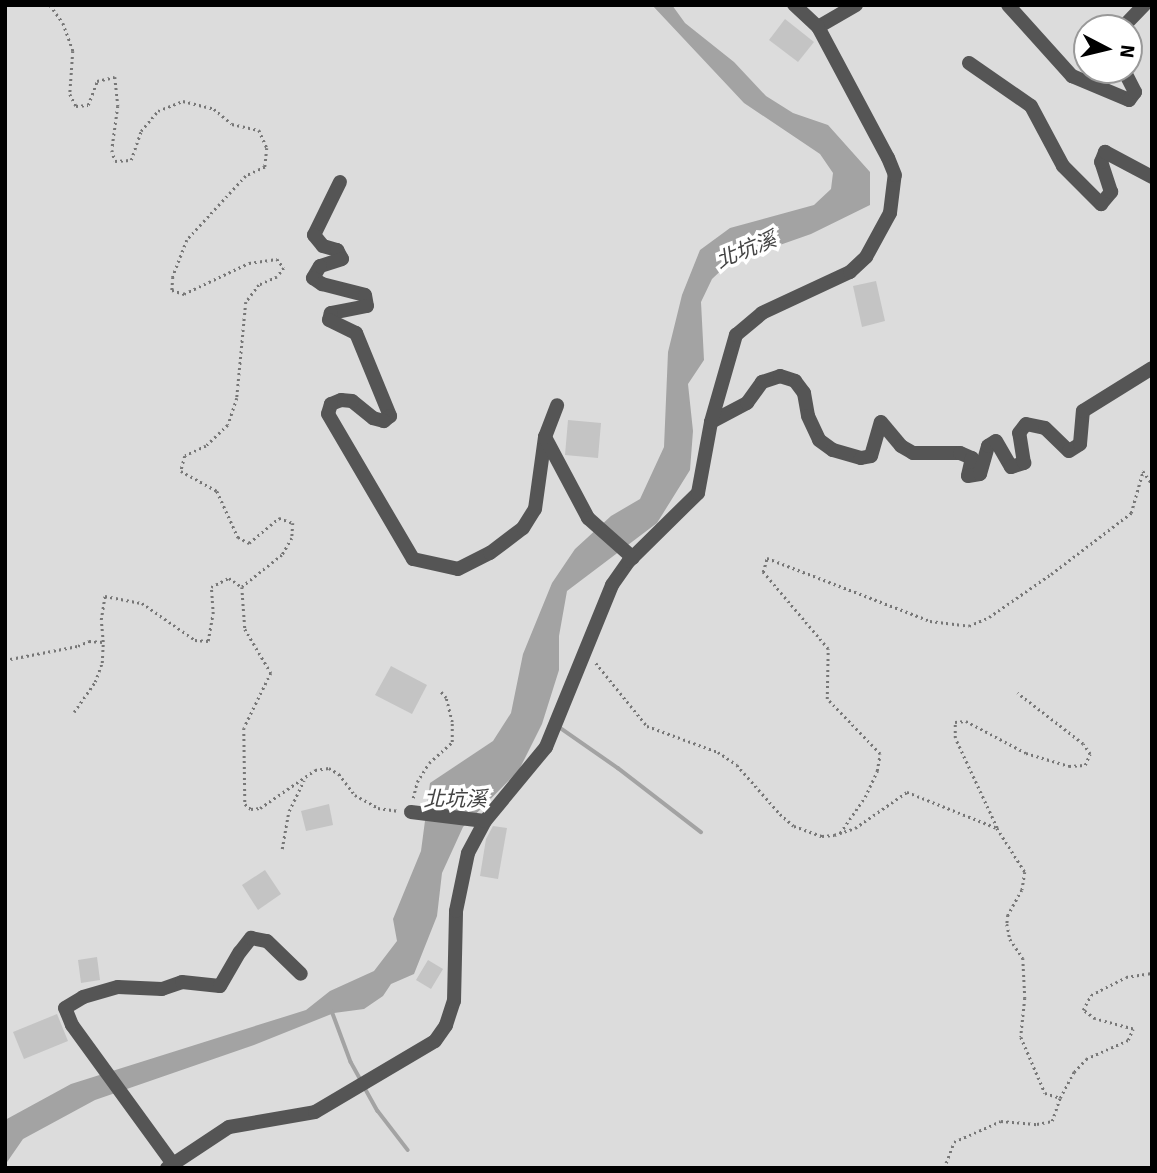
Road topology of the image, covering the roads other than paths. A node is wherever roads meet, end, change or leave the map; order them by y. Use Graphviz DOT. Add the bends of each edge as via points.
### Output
graph roads {
  1 [pos="794,5"];
  2 [pos="856,5"];
  3 [pos="1008,5"];
  4 [pos="818,27"];
  5 [pos="970,62"];
  6 [pos="1073,76"];
  7 [pos="1091,84"];
  8 [pos="1131,84"];
  9 [pos="1152,177"];
  10 [pos="340,182"];
  11 [pos="1152,368"];
  12 [pos="557,405"];
  13 [pos="711,422"];
  14 [pos="545,438"];
  15 [pos="632,557"];
  16 [pos="410,812"];
  17 [pos="484,821"];
  18 [pos="301,974"];
  19 [pos="170,1166"];
  1 -- 4 [label="street"];
  2 -- 4 [label="street"];
  3 -- 6 [label="street"];
  4 -- 13 [label="street" via="895,175 890,213 866,257 850,272 762,313 736,335"];
  5 -- 9 [label="street" via="1031,106 1063,166 1101,204 1111,192 1101,162 1105,152"];
  7 -- 8 [label="street" via="1129,100 1135,92"];
  10 -- 14 [label="street" via="314,235 323,246 337,250 342,259 320,266 313,278 365,295 367,306 331,313 329,320 356,333 390,416 384,421 373,418 352,401 341,400 331,404 328,414 413,559 458,569 508,542 535,509"];
  11 -- 13 [label="street" via="1083,411 1080,444 1069,451 1045,428 1026,424 1019,433 1024,463 1011,467 996,441 988,446 980,474 968,476 972,458 960,453 913,453 881,422 871,456 861,458 833,450 819,440 804,393 795,381 780,376 762,382 747,402"];
  12 -- 14 [label="street"];
  13 -- 15 [label="street" via="698,493"];
  14 -- 15 [label="street" via="588,517"];
  15 -- 19 [label="street" via="612,585 545,747 485,821 468,853 456,911 457,980 446,1026 435,1041 315,1112 229,1127"];
  16 -- 17 [label="street"];
  18 -- 19 [label="street" via="267,941 251,938 220,986 182,982 162,989 118,988 83,997 65,1008 72,1025"];
}
